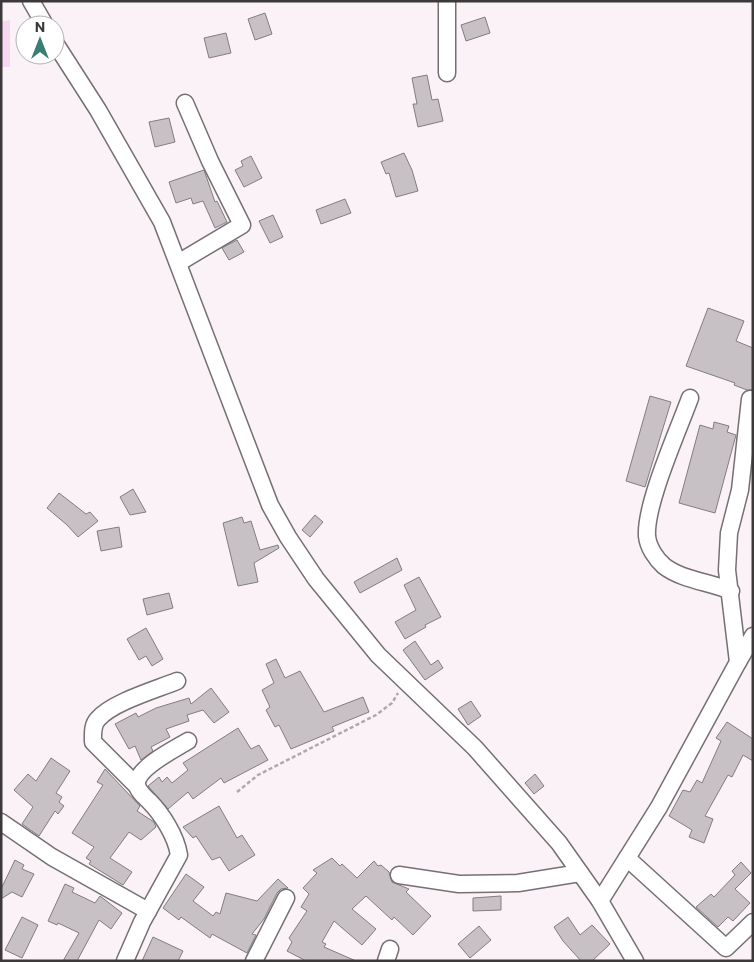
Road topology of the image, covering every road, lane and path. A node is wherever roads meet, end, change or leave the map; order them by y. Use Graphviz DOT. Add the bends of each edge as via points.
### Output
graph roads {
  1 [pos="31,1"];
  2 [pos="447,1"];
  3 [pos="39,15"];
  4 [pos="65,59"];
  5 [pos="448,73"];
  6 [pos="184,103"];
  7 [pos="178,263"];
  8 [pos="690,398"];
  9 [pos="750,399"];
  10 [pos="731,591"];
  11 [pos="752,638"];
  12 [pos="738,662"];
  13 [pos="177,681"];
  14 [pos="407,681"];
  15 [pos="188,741"];
  16 [pos="136,784"];
  17 [pos="238,792"];
  18 [pos="1,822"];
  19 [pos="627,858"];
  20 [pos="580,873"];
  21 [pos="399,875"];
  22 [pos="286,898"];
  23 [pos="600,901"];
  24 [pos="148,912"];
  25 [pos="753,922"];
  26 [pos="125,961"];
  27 [pos="254,961"];
  28 [pos="635,961"];
  1 -- 3 [label="street"];
  2 -- 5 [label="street"];
  4 -- 7 [label="street" via="162,222"];
  6 -- 7 [label="street" via="242,225"];
  7 -- 14 [label="street" via="270,505 316,579 378,655"];
  8 -- 10 [label="street" via="656,493 647,537 653,553 664,565 683,577"];
  9 -- 10 [label="street" via="740,490 729,533 727,570"];
  10 -- 12 [label="street"];
  11 -- 12 [label="street"];
  12 -- 19 [label="street" via="659,807"];
  13 -- 16 [label="street" via="111,709 96,720 92,731 94,742"];
  14 -- 17 [label="path" via="392,703 376,714 258,775"];
  14 -- 20 [label="street" via="517,795"];
  15 -- 16 [label="street" via="152,763"];
  16 -- 24 [label="street" via="158,811 179,855"];
  18 -- 24 [label="street" via="52,857"];
  19 -- 23 [label="street"];
  19 -- 25 [label="street" via="726,948"];
  20 -- 21 [label="street" via="518,883 459,884"];
  20 -- 23 [label="street"];
  22 -- 27 [label="street"];
  23 -- 28 [label="street"];
  24 -- 26 [label="street"];
}
